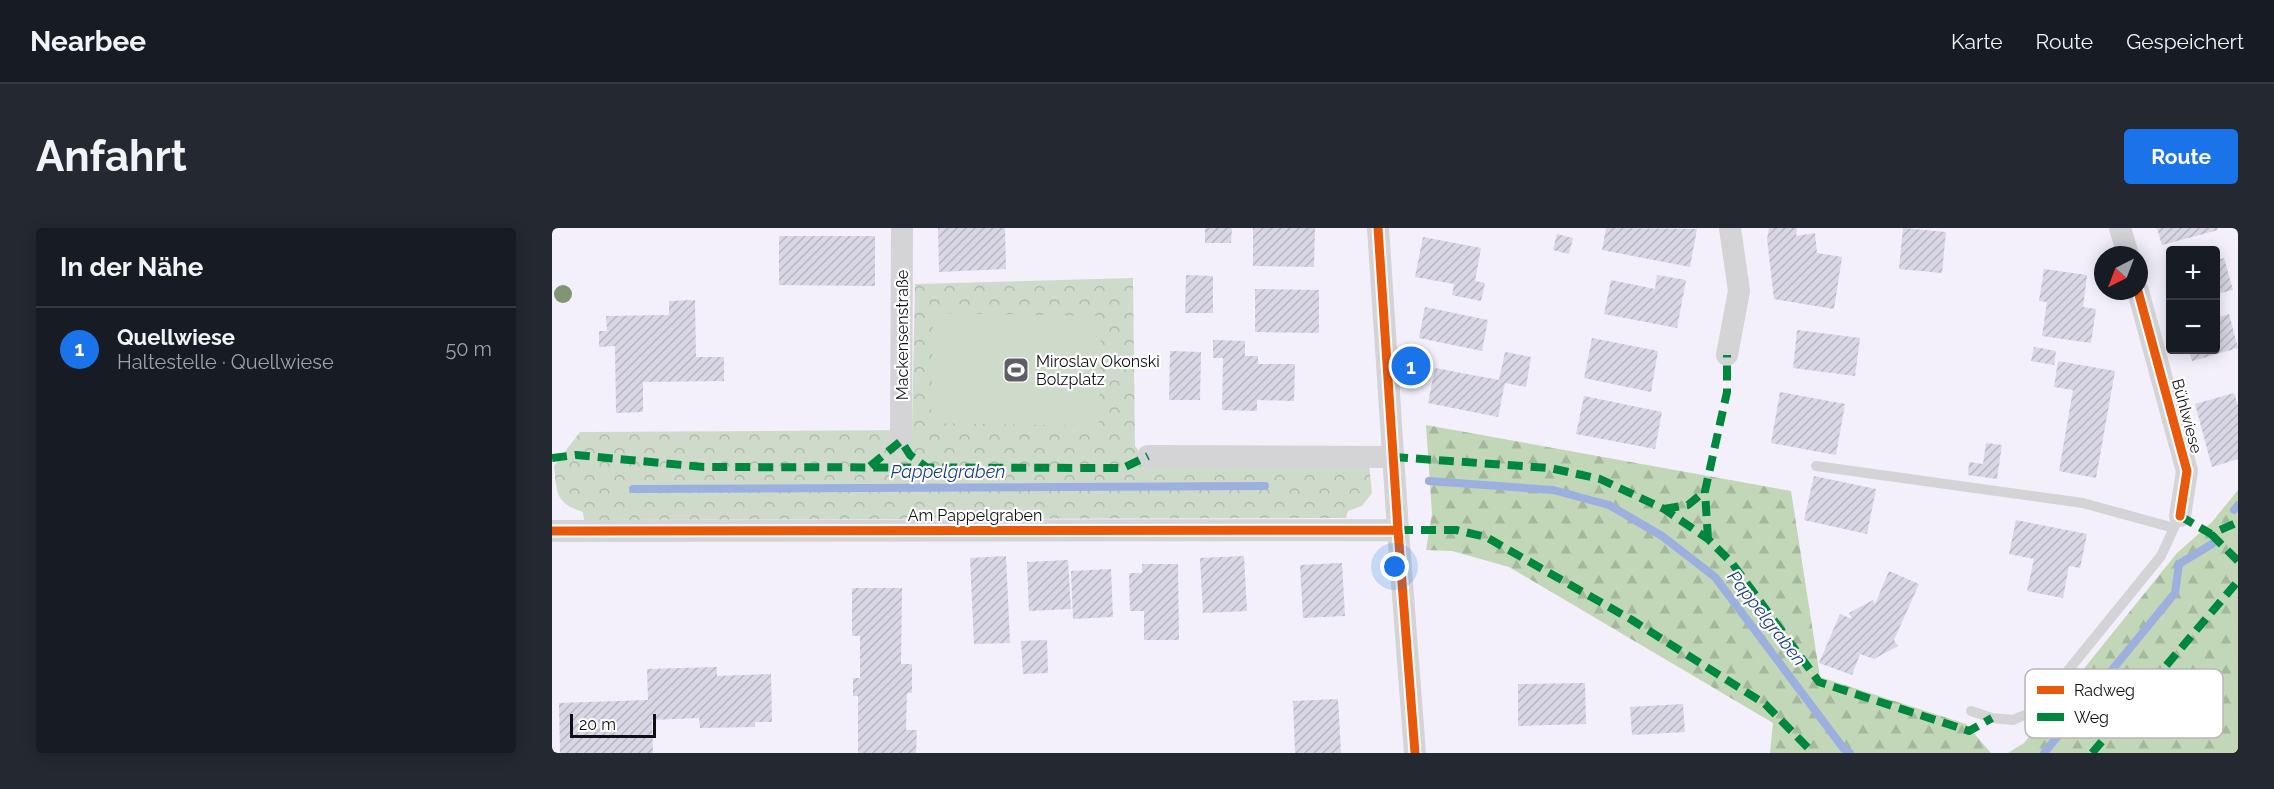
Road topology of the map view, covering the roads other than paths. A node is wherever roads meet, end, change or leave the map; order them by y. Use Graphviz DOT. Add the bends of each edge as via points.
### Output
graph roads {
  1 [pos="902,228"];
  2 [pos="1378,228"];
  3 [pos="1730,228"];
  4 [pos="2120,228"];
  5 [pos="2125,246"];
  6 [pos="2140,300"];
  7 [pos="1727,355"];
  8 [pos="901,441"];
  9 [pos="1148,456"];
  10 [pos="1393,457"];
  11 [pos="1816,466"];
  12 [pos="2177,522"];
  13 [pos="1398,530"];
  14 [pos="552,531"];
  15 [pos="2069,669"];
  16 [pos="1971,711"];
  17 [pos="2025,715"];
  18 [pos="1415,753"];
  1 -- 8 [label="street, Mackensenstraße"];
  2 -- 10 [label="street"];
  3 -- 7 [label="street" via="1739,291"];
  4 -- 5 [label="street"];
  6 -- 12 [label="street, Bühlwiese" via="2187,471"];
  9 -- 10 [label="street"];
  10 -- 13 [label="street"];
  11 -- 12 [label="lane" via="2083,503"];
  12 -- 15 [label="lane" via="2161,556"];
  13 -- 14 [label="street, Am Pappelgraben"];
  13 -- 18 [label="street"];
  16 -- 17 [label="lane" via="2013,720"];
}
